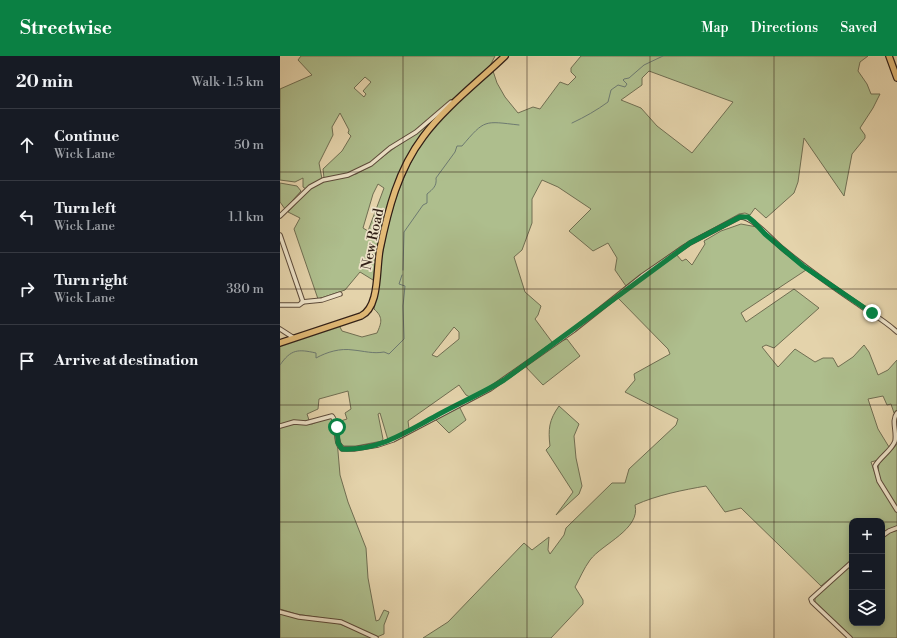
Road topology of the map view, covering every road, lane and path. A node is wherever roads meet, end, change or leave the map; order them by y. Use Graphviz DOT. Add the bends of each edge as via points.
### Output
graph roads {
  1 [pos="506,56"];
  2 [pos="889,56"];
  3 [pos="897,78"];
  4 [pos="460,99"];
  5 [pos="280,216"];
  6 [pos="280,235"];
  7 [pos="340,294"];
  8 [pos="302,302"];
  9 [pos="280,305"];
  10 [pos="280,329"];
  11 [pos="897,332"];
  12 [pos="294,338"];
  13 [pos="280,343"];
  14 [pos="897,413"];
  15 [pos="280,426"];
  16 [pos="897,510"];
  17 [pos="897,528"];
  18 [pos="885,534"];
  19 [pos="849,565"];
  20 [pos="280,612"];
  21 [pos="376,638"];
  22 [pos="850,638"];
  1 -- 4 [label="main road"];
  2 -- 3 [label="main road"];
  4 -- 5 [label="street" via="452,101 416,132 364,168 314,185"];
  4 -- 12 [label="main road, New Road" via="423,137 400,176 383,237 375,297 370,309 360,316"];
  6 -- 8 [label="street"];
  7 -- 8 [label="street" via="322,300"];
  8 -- 9 [label="street" via="299,305"];
  10 -- 12 [label="street"];
  11 -- 15 [label="street" via="803,266 748,217 740,217 690,243 504,380 400,437 378,445 342,449 338,443 334,418 329,416 306,423 294,422"];
  12 -- 13 [label="main road, New Road"];
  14 -- 16 [label="street" via="895,442 875,466 879,481"];
  17 -- 18 [label="street"];
  19 -- 22 [label="street" via="811,599"];
  20 -- 21 [label="street" via="341,622"];
}
